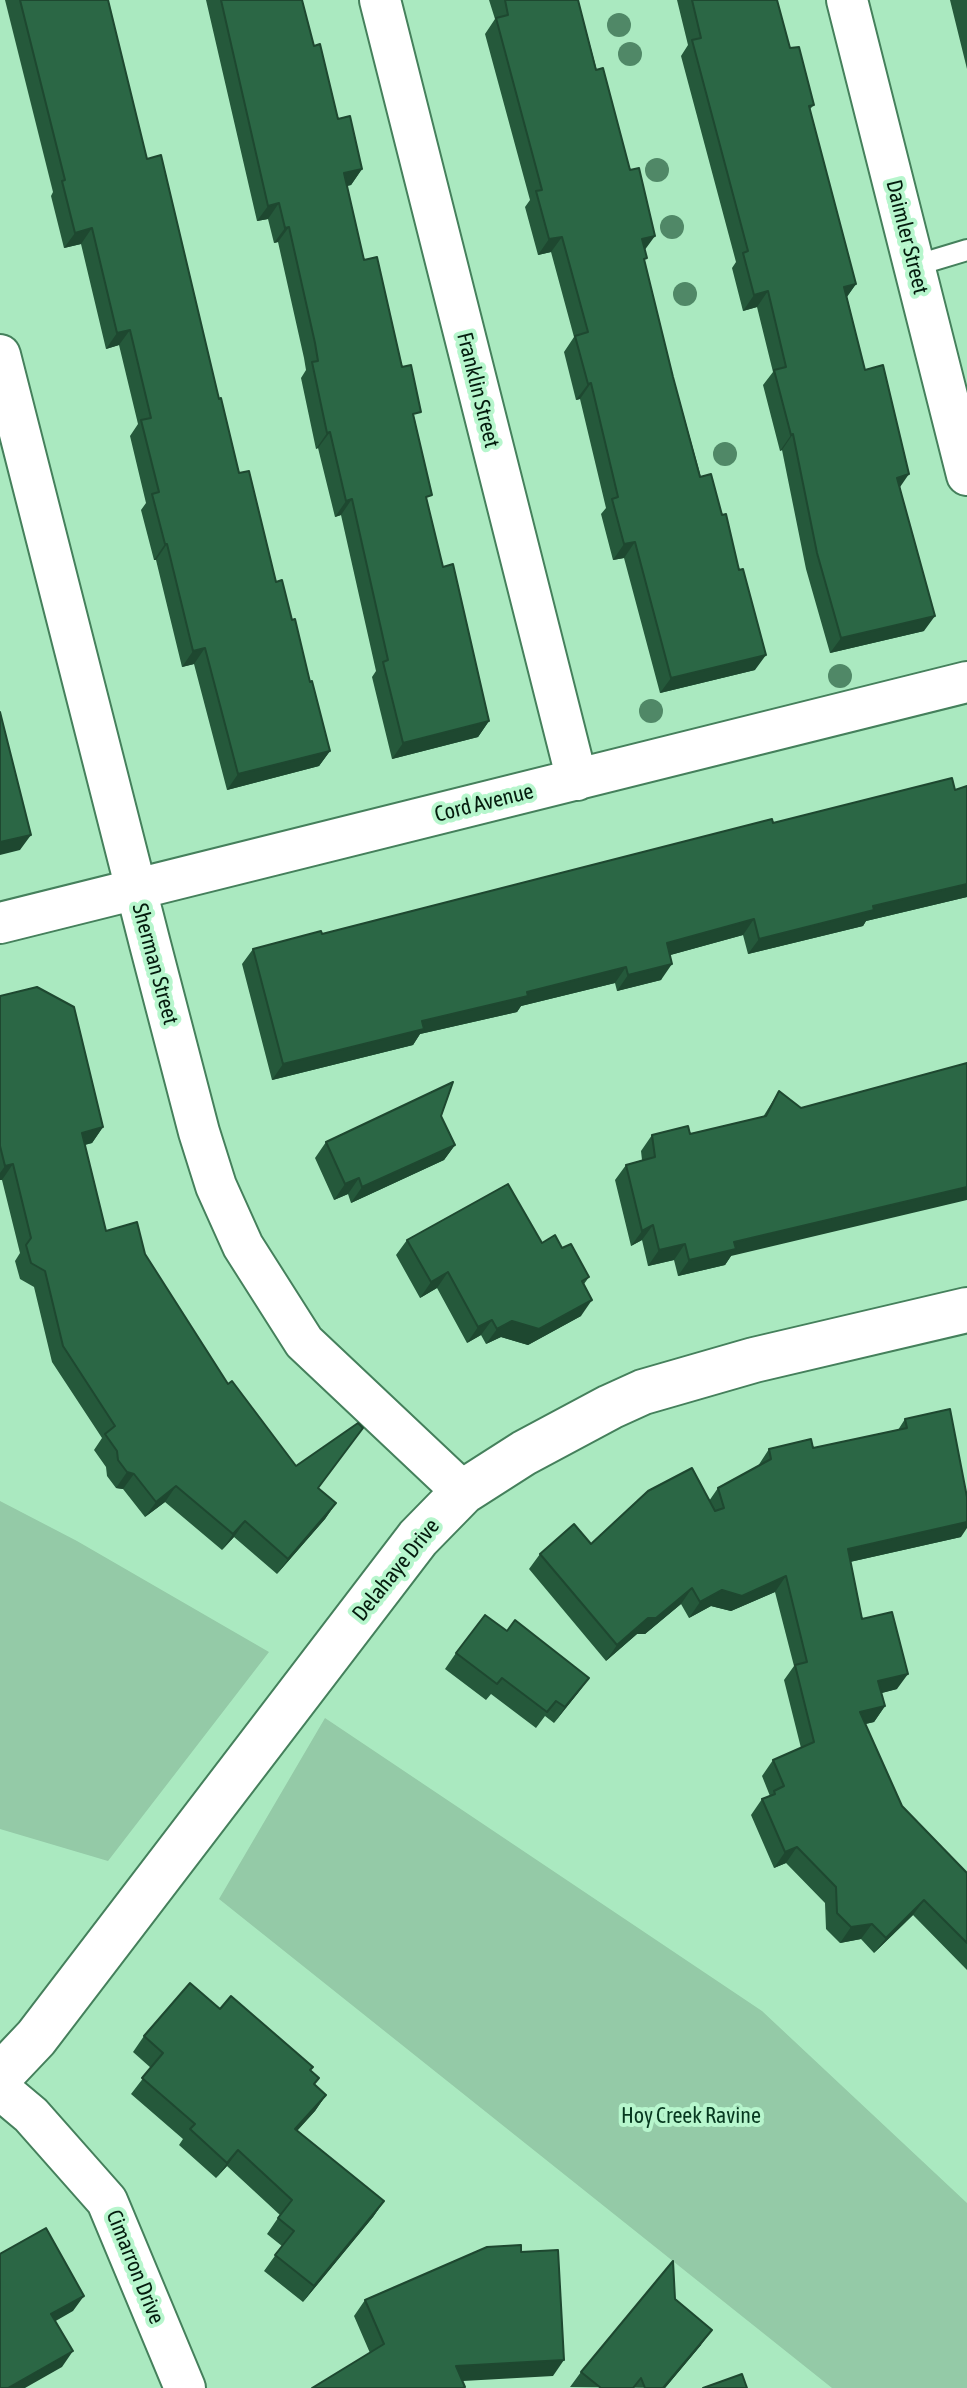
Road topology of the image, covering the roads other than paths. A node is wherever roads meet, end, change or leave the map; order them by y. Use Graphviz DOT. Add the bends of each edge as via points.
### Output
graph roads {
  1 [pos="380,0"];
  2 [pos="847,0"];
  3 [pos="967,250"];
  4 [pos="914,266"];
  5 [pos="0,355"];
  6 [pos="967,475"];
  7 [pos="967,682"];
  8 [pos="577,780"];
  9 [pos="136,890"];
  10 [pos="0,923"];
  11 [pos="967,1310"];
  12 [pos="463,1492"];
  13 [pos="0,2076"];
  14 [pos="0,2089"];
  15 [pos="185,2388"];
  1 -- 8 [label="street, Franklin Street"];
  2 -- 4 [label="street, Daimler Street"];
  3 -- 4 [label="lane"];
  4 -- 6 [label="street, Daimler Street"];
  5 -- 9 [label="street, Sherman Street"];
  7 -- 8 [label="street, Cord Avenue"];
  8 -- 9 [label="street, Cord Avenue"];
  9 -- 10 [label="street, Cord Avenue"];
  9 -- 12 [label="street, Sherman Street" via="199,1132 243,1246 304,1342"];
  11 -- 12 [label="street, Delahaye Drive" via="643,1392 524,1453"];
  12 -- 13 [label="street, Delahaye Drive" via="418,1538 36,2038"];
  14 -- 15 [label="street, Cimarron Drive" via="31,2115 107,2201"];
}
